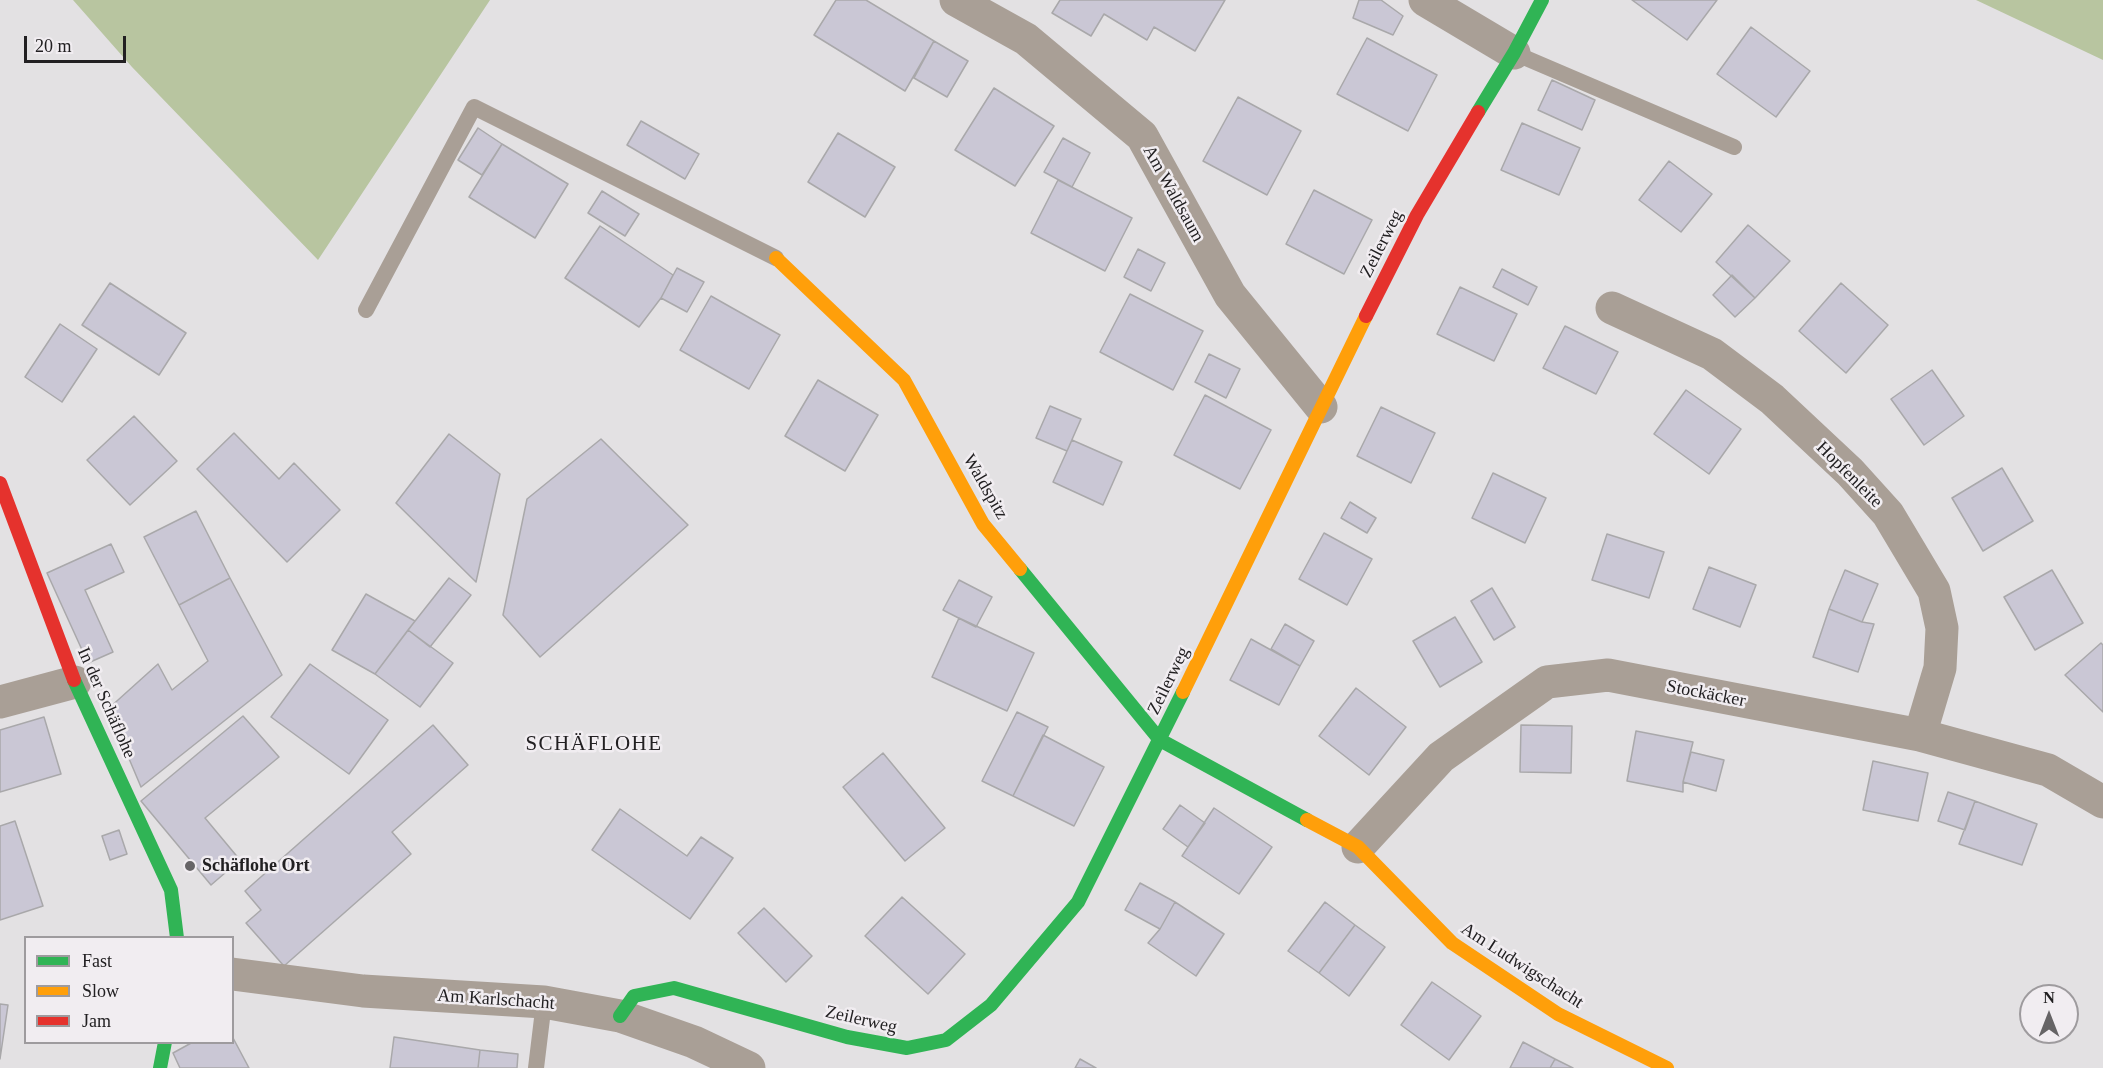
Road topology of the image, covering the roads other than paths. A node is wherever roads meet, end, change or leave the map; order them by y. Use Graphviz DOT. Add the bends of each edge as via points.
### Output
graph roads {
  1 [pos="956,0"];
  2 [pos="1425,0"];
  3 [pos="1542,0"];
  4 [pos="1514,53"];
  5 [pos="1734,147"];
  6 [pos="776,258"];
  7 [pos="1612,308"];
  8 [pos="366,310"];
  9 [pos="1321,407"];
  10 [pos="0,483"];
  11 [pos="75,682"];
  12 [pos="0,702"];
  13 [pos="1920,735"];
  14 [pos="1160,740"];
  15 [pos="2103,802"];
  16 [pos="1358,847"];
  17 [pos="177,936"];
  18 [pos="234,974"];
  19 [pos="544,1002"];
  20 [pos="620,1016"];
  21 [pos="165,1044"];
  22 [pos="160,1068"];
  23 [pos="537,1068"];
  24 [pos="749,1068"];
  25 [pos="1667,1068"];
  1 -- 9 [label="street, Am Waldsaum" via="1026,39 1142,136 1230,295"];
  2 -- 4 [label="street"];
  3 -- 4 [label="street, Zeilerweg"];
  4 -- 5 [label="lane"];
  4 -- 9 [label="street, Zeilerweg" via="1417,215"];
  6 -- 8 [label="lane" via="474,108"];
  6 -- 14 [label="street, Waldspitz" via="904,380 983,524"];
  7 -- 13 [label="street, Hopfenleite" via="1712,354 1772,399 1850,472 1888,514 1934,591 1942,628 1940,668"];
  9 -- 14 [label="street, Zeilerweg"];
  10 -- 11 [label="street, In der Schäflohe"];
  11 -- 12 [label="street"];
  11 -- 17 [label="street, In der Schäflohe" via="171,890"];
  13 -- 15 [label="street, Stockäcker" via="2048,770"];
  13 -- 16 [label="street, Stockäcker" via="1608,675 1547,682 1441,757"];
  14 -- 16 [label="street, Am Ludwigschacht"];
  14 -- 20 [label="street, Zeilerweg" via="1078,902 991,1005 946,1040 907,1048 857,1039 674,988 634,996"];
  16 -- 25 [label="street, Am Ludwigschacht" via="1452,943 1558,1014"];
  18 -- 19 [label="street, Am Karlschacht" via="363,991"];
  19 -- 20 [label="street, Am Karlschacht"];
  19 -- 23 [label="lane"];
  20 -- 24 [label="street, Am Karlschacht" via="694,1042"];
  21 -- 22 [label="street"];
}
